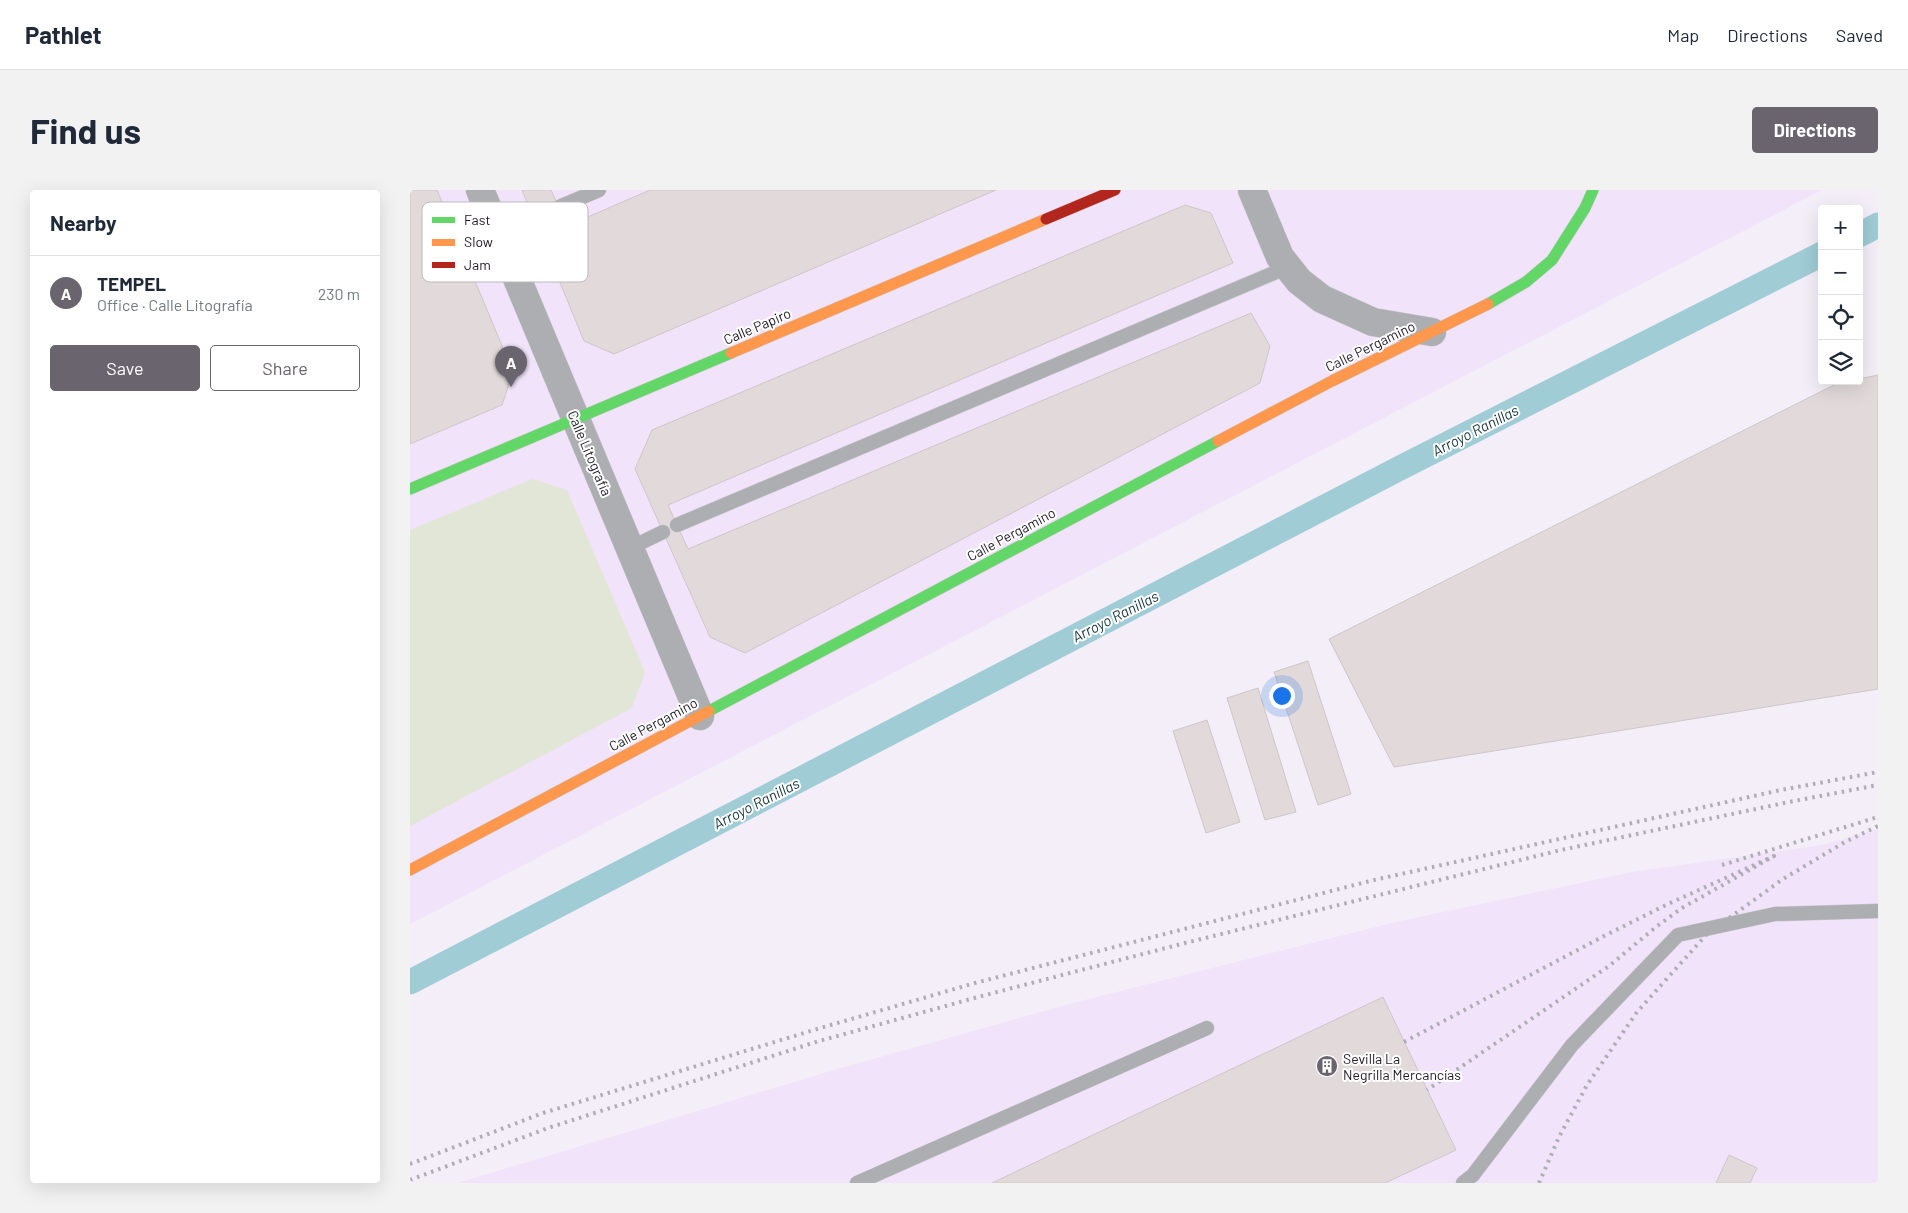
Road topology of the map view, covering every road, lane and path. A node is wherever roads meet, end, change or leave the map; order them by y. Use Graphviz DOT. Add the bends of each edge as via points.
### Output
graph roads {
  1 [pos="480,190"];
  2 [pos="599,190"];
  3 [pos="1115,190"];
  4 [pos="1252,190"];
  5 [pos="1593,190"];
  6 [pos="485,202"];
  7 [pos="570,202"];
  8 [pos="1288,267"];
  9 [pos="519,282"];
  10 [pos="1432,332"];
  11 [pos="576,418"];
  12 [pos="410,489"];
  13 [pos="678,525"];
  14 [pos="663,532"];
  15 [pos="630,548"];
  16 [pos="700,716"];
  17 [pos="410,870"];
  18 [pos="1878,911"];
  19 [pos="1207,1028"];
  20 [pos="856,1183"];
  21 [pos="1463,1183"];
  1 -- 6 [label="street, Calle Litografía"];
  2 -- 7 [label="lane"];
  3 -- 11 [label="street, Calle Papiro"];
  4 -- 8 [label="street" via="1280,257"];
  5 -- 10 [label="street, Calle Pergamino" via="1552,260 1526,282"];
  8 -- 10 [label="street" via="1299,281 1322,299 1372,322"];
  8 -- 13 [label="lane"];
  9 -- 11 [label="street, Calle Litografía"];
  10 -- 16 [label="street, Calle Pergamino" via="1332,381"];
  11 -- 12 [label="street, Calle Papiro"];
  11 -- 15 [label="street, Calle Litografía"];
  14 -- 15 [label="lane"];
  15 -- 16 [label="street, Calle Litografía"];
  16 -- 17 [label="street, Calle Pergamino"];
  18 -- 21 [label="lane" via="1774,914 1678,935 1572,1045 1474,1175"];
  19 -- 20 [label="lane"];
}
